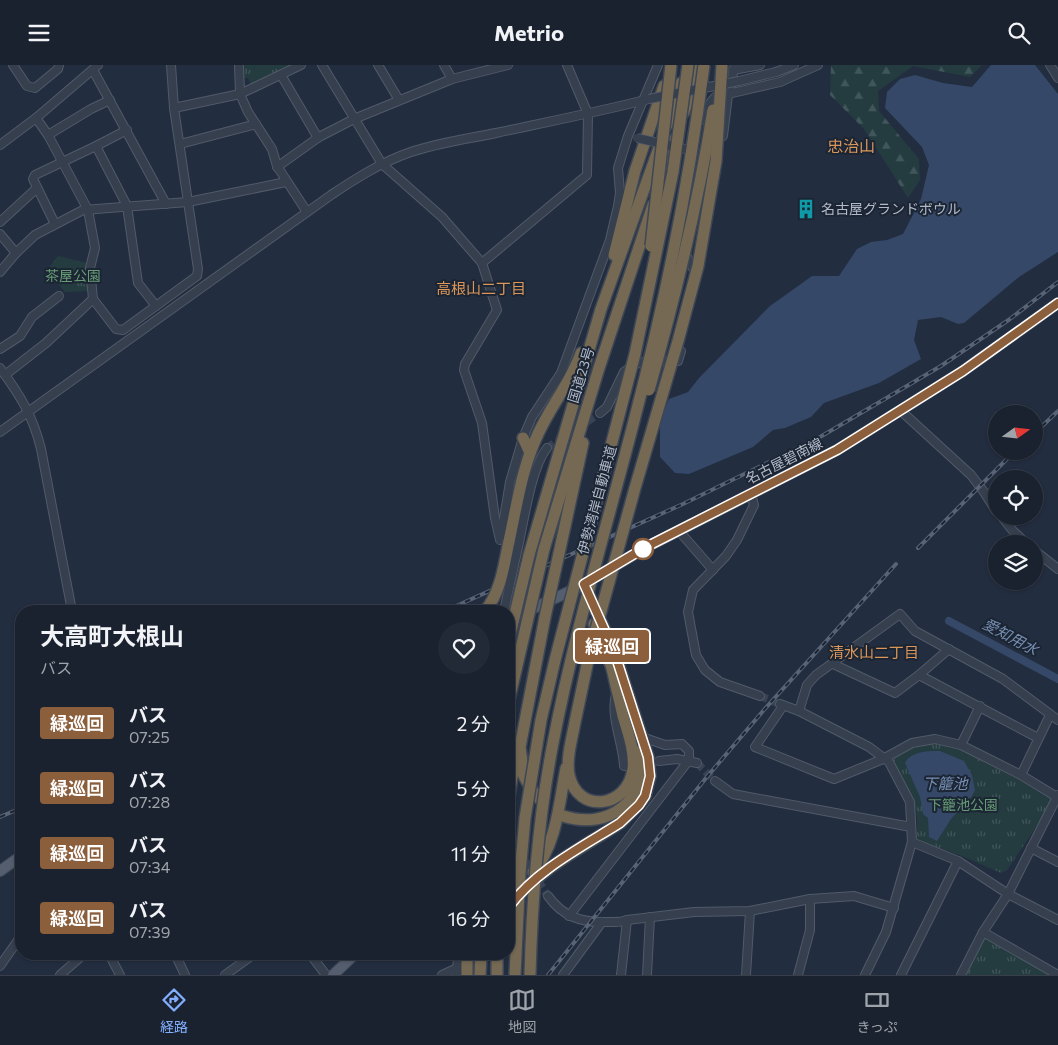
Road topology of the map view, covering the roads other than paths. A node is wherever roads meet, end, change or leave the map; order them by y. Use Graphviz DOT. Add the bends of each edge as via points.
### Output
graph roads {
  1 [pos="13,65"];
  2 [pos="59,65"];
  3 [pos="171,65"];
  4 [pos="239,65"];
  5 [pos="301,65"];
  6 [pos="322,65"];
  7 [pos="378,65"];
  8 [pos="444,65"];
  9 [pos="508,65"];
  10 [pos="567,65"];
  11 [pos="658,65"];
  12 [pos="671,65"];
  13 [pos="688,65"];
  14 [pos="703,65"];
  15 [pos="721,65"];
  16 [pos="760,65"];
  17 [pos="794,65"];
  18 [pos="818,65"];
  19 [pos="1050,65"];
  20 [pos="96,67"];
  21 [pos="734,68"];
  22 [pos="281,75"];
  23 [pos="1058,77"];
  24 [pos="452,79"];
  25 [pos="240,94"];
  26 [pos="728,95"];
  27 [pos="110,100"];
  28 [pos="399,100"];
  29 [pos="646,100"];
  30 [pos="174,108"];
  31 [pos="588,114"];
  32 [pos="36,118"];
  33 [pos="354,119"];
  34 [pos="256,124"];
  35 [pos="127,130"];
  36 [pos="48,135"];
  37 [pos="628,136"];
  38 [pos="318,138"];
  39 [pos="180,144"];
  40 [pos="0,145"];
  41 [pos="96,147"];
  42 [pos="696,151"];
  43 [pos="63,161"];
  44 [pos="382,164"];
  45 [pos="277,167"];
  46 [pos="286,182"];
  47 [pos="37,188"];
  48 [pos="188,203"];
  49 [pos="166,204"];
  50 [pos="127,206"];
  51 [pos="88,210"];
  52 [pos="307,212"];
  53 [pos="0,223"];
  54 [pos="55,224"];
  55 [pos="0,234"];
  56 [pos="16,253"];
  57 [pos="482,263"];
  58 [pos="0,272"];
  59 [pos="698,277"];
  60 [pos="59,296"];
  61 [pos="93,299"];
  62 [pos="1058,303"];
  63 [pos="156,305"];
  64 [pos="602,309"];
  65 [pos="0,349"];
  66 [pos="0,368"];
  67 [pos="599,368"];
  68 [pos="5,375"];
  69 [pos="900,410"];
  70 [pos="28,411"];
  71 [pos="600,413"];
  72 [pos="0,432"];
  73 [pos="538,433"];
  74 [pos="523,439"];
  75 [pos="547,448"];
  76 [pos="530,453"];
  77 [pos="751,494"];
  78 [pos="988,498"];
  79 [pos="596,504"];
  80 [pos="1008,525"];
  81 [pos="679,531"];
  82 [pos="1017,535"];
  83 [pos="514,544"];
  84 [pos="1043,557"];
  85 [pos="1058,569"];
  86 [pos="713,570"];
  87 [pos="581,585"];
  88 [pos="71,605"];
  89 [pos="489,605"];
  90 [pos="505,605"];
  91 [pos="583,609"];
  92 [pos="515,614"];
  93 [pos="515,617"];
  94 [pos="949,649"];
  95 [pos="834,663"];
  96 [pos="610,664"];
  97 [pos="515,673"];
  98 [pos="920,675"];
  99 [pos="617,690"];
  100 [pos="760,696"];
  101 [pos="980,706"];
  102 [pos="800,711"];
  103 [pos="1050,715"];
  104 [pos="1058,720"];
  105 [pos="642,737"];
  106 [pos="1038,739"];
  107 [pos="961,745"];
  108 [pos="569,751"];
  109 [pos="520,757"];
  110 [pos="884,759"];
  111 [pos="659,761"];
  112 [pos="693,761"];
  113 [pos="626,766"];
  114 [pos="515,770"];
  115 [pos="1021,775"];
  116 [pos="715,781"];
  117 [pos="1058,796"];
  118 [pos="540,799"];
  119 [pos="563,816"];
  120 [pos="911,827"];
  121 [pos="912,842"];
  122 [pos="1030,848"];
  123 [pos="515,849"];
  124 [pos="15,859"];
  125 [pos="525,861"];
  126 [pos="958,861"];
  127 [pos="1058,863"];
  128 [pos="1,868"];
  129 [pos="515,894"];
  130 [pos="1008,894"];
  131 [pos="548,896"];
  132 [pos="810,899"];
  133 [pos="515,900"];
  134 [pos="894,908"];
  135 [pos="750,911"];
  136 [pos="568,916"];
  137 [pos="650,917"];
  138 [pos="627,920"];
  139 [pos="1058,920"];
  140 [pos="602,922"];
  141 [pos="983,932"];
  142 [pos="15,945"];
  143 [pos="515,958"];
  144 [pos="77,960"];
  145 [pos="112,960"];
  146 [pos="178,960"];
  147 [pos="242,960"];
  148 [pos="315,960"];
  149 [pos="349,960"];
  150 [pos="459,960"];
  151 [pos="465,960"];
  152 [pos="481,960"];
  153 [pos="497,960"];
  154 [pos="515,960"];
  155 [pos="0,966"];
  156 [pos="460,973"];
  157 [pos="60,975"];
  158 [pos="120,975"];
  159 [pos="185,975"];
  160 [pos="225,975"];
  161 [pos="326,975"];
  162 [pos="333,975"];
  163 [pos="442,975"];
  164 [pos="480,975"];
  165 [pos="497,975"];
  166 [pos="514,975"];
  167 [pos="530,975"];
  168 [pos="563,975"];
  169 [pos="621,975"];
  170 [pos="646,975"];
  171 [pos="746,975"];
  172 [pos="798,975"];
  173 [pos="865,975"];
  174 [pos="901,975"];
  175 [pos="961,975"];
  176 [pos="1058,975"];
  1 -- 2 [label="street" via="28,86 35,88"];
  3 -- 30 [label="street"];
  4 -- 25 [label="street"];
  5 -- 22 [label="street"];
  6 -- 33 [label="street"];
  7 -- 28 [label="street"];
  8 -- 24 [label="street"];
  9 -- 24 [label="street"];
  10 -- 31 [label="street"];
  11 -- 29 [label="street"];
  12 -- 64 [label="highway" via="635,171"];
  12 -- 79 [label="highway, bridge" via="652,243"];
  13 -- 64 [label="highway, 国道23号"];
  13 -- 79 [label="highway, 伊勢湾岸自動車道, bridge" via="660,239 635,354"];
  14 -- 67 [label="highway, 国道23号" via="682,116"];
  14 -- 91 [label="highway, 伊勢湾岸自動車道, bridge" via="690,163 661,307"];
  15 -- 91 [label="highway, bridge" via="706,154 661,349"];
  15 -- 108 [label="highway, bridge" via="716,161 698,266 590,651"];
  16 -- 21 [label="street"];
  17 -- 29 [label="street, bridge" via="739,81"];
  18 -- 26 [label="street" via="780,81"];
  19 -- 23 [label="street"];
  20 -- 27 [label="street"];
  20 -- 32 [label="street"];
  21 -- 26 [label="street"];
  22 -- 25 [label="street"];
  22 -- 38 [label="street"];
  24 -- 28 [label="street"];
  25 -- 30 [label="street"];
  25 -- 34 [label="street"];
  26 -- 42 [label="street" via="715,97 703,112"];
  26 -- 59 [label="street"];
  27 -- 35 [label="street"];
  27 -- 36 [label="street"];
  28 -- 33 [label="street"];
  29 -- 31 [label="street"];
  29 -- 37 [label="street"];
  30 -- 39 [label="street"];
  31 -- 44 [label="street" via="442,144"];
  31 -- 57 [label="street" via="587,175"];
  32 -- 36 [label="street"];
  32 -- 40 [label="street"];
  33 -- 38 [label="street"];
  33 -- 44 [label="street"];
  34 -- 39 [label="street"];
  34 -- 45 [label="street" via="272,149"];
  35 -- 41 [label="street"];
  35 -- 49 [label="street"];
  36 -- 43 [label="street"];
  37 -- 42 [label="street, bridge"];
  37 -- 74 [label="street" via="618,168 620,193 610,240 561,373 532,417"];
  38 -- 45 [label="street"];
  39 -- 48 [label="street"];
  41 -- 43 [label="street"];
  41 -- 50 [label="street"];
  42 -- 59 [label="street" via="682,231 686,256"];
  43 -- 47 [label="street" via="35,175 33,179"];
  43 -- 51 [label="street"];
  44 -- 52 [label="street"];
  44 -- 57 [label="street" via="442,217"];
  45 -- 46 [label="street"];
  46 -- 48 [label="street"];
  46 -- 52 [label="street"];
  47 -- 53 [label="street"];
  47 -- 54 [label="street"];
  48 -- 49 [label="street"];
  48 -- 63 [label="street" via="197,276"];
  49 -- 50 [label="street"];
  50 -- 51 [label="street"];
  50 -- 63 [label="street" via="138,283"];
  51 -- 54 [label="street"];
  51 -- 61 [label="street" via="96,248 90,268"];
  52 -- 70 [label="street"];
  54 -- 56 [label="street" via="35,235"];
  55 -- 56 [label="street"];
  56 -- 58 [label="street"];
  57 -- 74 [label="street" via="497,310 464,370 482,423 500,540 510,482"];
  59 -- 71 [label="street" via="678,361 633,365 624,372 607,407"];
  60 -- 65 [label="street" via="32,317 20,336"];
  61 -- 63 [label="street" via="116,329 123,330"];
  61 -- 68 [label="street" via="46,343"];
  62 -- 69 [label="main road, 名古屋碧南線" via="963,371"];
  64 -- 73 [label="highway" via="587,335 572,376"];
  64 -- 92 [label="highway, 国道23号, bridge" via="529,555"];
  66 -- 68 [label="street"];
  67 -- 97 [label="highway, 国道23号, bridge" via="544,549"];
  67 -- 109 [label="highway, bridge" via="545,617"];
  68 -- 70 [label="street"];
  69 -- 77 [label="main road, 名古屋碧南線" via="837,450"];
  69 -- 78 [label="street" via="971,475"];
  70 -- 72 [label="street"];
  70 -- 88 [label="street" via="41,449"];
  73 -- 74 [label="street"];
  73 -- 76 [label="highway"];
  74 -- 76 [label="highway"];
  75 -- 83 [label="street" via="535,470"];
  76 -- 83 [label="highway"];
  77 -- 81 [label="main road, 名古屋碧南線"];
  77 -- 86 [label="street" via="754,505 732,548"];
  79 -- 143 [label="highway, 伊勢湾岸自動車道, bridge" via="554,660 532,769 520,873"];
  80 -- 82 [label="street"];
  81 -- 86 [label="street"];
  81 -- 87 [label="main road, 名古屋碧南線"];
  83 -- 89 [label="highway, bridge" via="498,590"];
  83 -- 90 [label="street, bridge"];
  84 -- 85 [label="street"];
  86 -- 100 [label="street" via="694,591 688,612 696,655 705,670 720,682"];
  87 -- 93 [label="main road, 名古屋碧南線"];
  87 -- 96 [label="highway"];
  87 -- 105 [label="highway" via="614,651"];
  91 -- 167 [label="highway, 伊勢湾岸自動車道, bridge" via="562,697 543,800"];
  94 -- 95 [label="street" via="915,631 900,614"];
  94 -- 98 [label="street"];
  94 -- 103 [label="street" via="1003,679"];
  95 -- 98 [label="street" via="895,693"];
  95 -- 102 [label="street" via="807,685"];
  96 -- 99 [label="highway"];
  96 -- 119 [label="highway" via="639,749 642,761 640,779 628,802 608,816 582,820"];
  98 -- 101 [label="street"];
  99 -- 108 [label="highway" via="633,759 631,777 623,793 609,801 586,799 574,788 569,773"];
  99 -- 113 [label="street" via="615,716"];
  101 -- 106 [label="street"];
  101 -- 107 [label="street"];
  102 -- 110 [label="street" via="869,747"];
  102 -- 110 [label="street" via="782,705 755,747 834,779"];
  103 -- 104 [label="street"];
  103 -- 106 [label="street"];
  105 -- 112 [label="street" via="665,745 682,745"];
  105 -- 133 [label="highway" via="650,776 649,787 639,805 620,823 545,872"];
  106 -- 115 [label="street"];
  107 -- 110 [label="street" via="925,740 912,743"];
  107 -- 115 [label="street"];
  108 -- 129 [label="highway" via="546,854"];
  109 -- 114 [label="highway"];
  109 -- 118 [label="highway" via="524,776"];
  110 -- 120 [label="street" via="889,761 910,802"];
  111 -- 112 [label="street"];
  112 -- 136 [label="street"];
  115 -- 117 [label="street"];
  116 -- 120 [label="street" via="733,793"];
  117 -- 122 [label="street"];
  120 -- 121 [label="street"];
  121 -- 126 [label="street"];
  121 -- 134 [label="street"];
  122 -- 127 [label="street"];
  122 -- 130 [label="street"];
  123 -- 125 [label="street"];
  124 -- 128 [label="main road"];
  126 -- 130 [label="street"];
  126 -- 174 [label="street"];
  130 -- 139 [label="street"];
  130 -- 141 [label="street"];
  131 -- 136 [label="street"];
  132 -- 134 [label="street" via="854,896"];
  132 -- 135 [label="street"];
  132 -- 172 [label="street" via="810,930"];
  134 -- 173 [label="street"];
  135 -- 137 [label="street"];
  135 -- 171 [label="street"];
  136 -- 140 [label="street"];
  137 -- 138 [label="street"];
  137 -- 170 [label="street"];
  138 -- 140 [label="street"];
  138 -- 169 [label="street"];
  140 -- 168 [label="street"];
  141 -- 175 [label="street"];
  141 -- 176 [label="street"];
  142 -- 155 [label="street"];
  144 -- 157 [label="street"];
  145 -- 158 [label="street"];
  146 -- 159 [label="street"];
  147 -- 160 [label="street"];
  148 -- 161 [label="street"];
  149 -- 162 [label="main road"];
  150 -- 156 [label="street"];
  151 -- 156 [label="highway"];
  152 -- 164 [label="highway"];
  153 -- 165 [label="highway"];
  154 -- 166 [label="highway, 伊勢湾岸自動車道, bridge"];
  156 -- 163 [label="street"];
}
